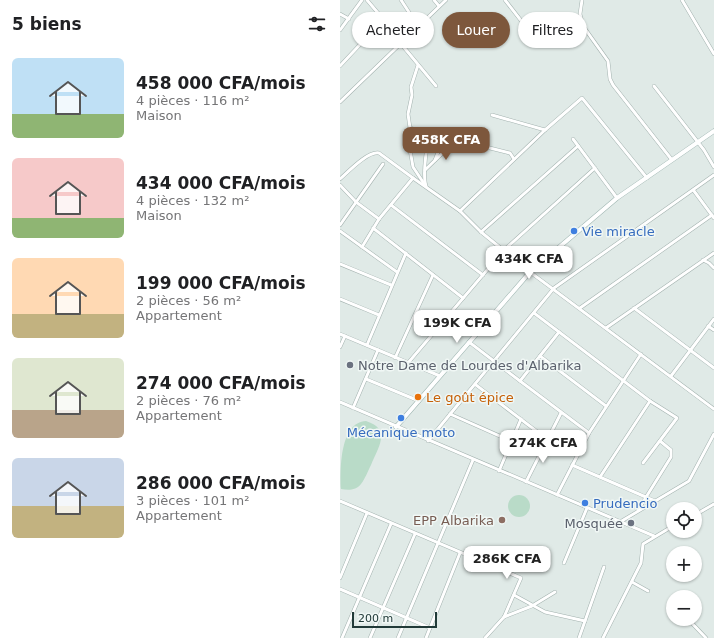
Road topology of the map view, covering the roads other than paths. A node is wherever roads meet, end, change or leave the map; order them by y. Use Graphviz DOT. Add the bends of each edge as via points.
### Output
graph roads {
  1 [pos="362,0"];
  2 [pos="367,0"];
  3 [pos="401,0"];
  4 [pos="434,0"];
  5 [pos="446,0"];
  6 [pos="505,0"];
  7 [pos="582,0"];
  8 [pos="682,0"];
  9 [pos="440,6"];
  10 [pos="377,12"];
  11 [pos="409,12"];
  12 [pos="433,12"];
  13 [pos="340,14"];
  14 [pos="518,17"];
  15 [pos="349,19"];
  16 [pos="340,30"];
  17 [pos="357,48"];
  18 [pos="396,48"];
  19 [pos="405,48"];
  20 [pos="714,54"];
  21 [pos="418,65"];
  22 [pos="340,66"];
  23 [pos="436,86"];
  24 [pos="654,86"];
  25 [pos="340,102"];
  26 [pos="492,115"];
  27 [pos="410,128"];
  28 [pos="545,130"];
  29 [pos="714,131"];
  30 [pos="431,135"];
  31 [pos="444,137"];
  32 [pos="573,139"];
  33 [pos="456,140"];
  34 [pos="698,142"];
  35 [pos="578,146"];
  36 [pos="514,159"];
  37 [pos="672,160"];
  38 [pos="434,161"];
  39 [pos="383,164"];
  40 [pos="714,167"];
  41 [pos="595,168"];
  42 [pos="425,172"];
  43 [pos="714,175"];
  44 [pos="413,178"];
  45 [pos="647,178"];
  46 [pos="340,179"];
  47 [pos="418,180"];
  48 [pos="340,185"];
  49 [pos="426,186"];
  50 [pos="694,192"];
  51 [pos="617,198"];
  52 [pos="356,202"];
  53 [pos="391,205"];
  54 [pos="460,211"];
  55 [pos="713,217"];
  56 [pos="379,220"];
  57 [pos="340,225"];
  58 [pos="374,228"];
  59 [pos="340,231"];
  60 [pos="481,232"];
  61 [pos="362,247"];
  62 [pos="504,250"];
  63 [pos="406,253"];
  64 [pos="714,253"];
  65 [pos="703,260"];
  66 [pos="340,264"];
  67 [pos="714,268"];
  68 [pos="397,272"];
  69 [pos="530,272"];
  70 [pos="433,275"];
  71 [pos="483,275"];
  72 [pos="391,285"];
  73 [pos="554,288"];
  74 [pos="463,298"];
  75 [pos="340,299"];
  76 [pos="580,308"];
  77 [pos="634,308"];
  78 [pos="534,313"];
  79 [pos="379,315"];
  80 [pos="714,319"];
  81 [pos="708,326"];
  82 [pos="606,328"];
  83 [pos="714,330"];
  84 [pos="559,332"];
  85 [pos="340,334"];
  86 [pos="344,336"];
  87 [pos="469,342"];
  88 [pos="366,345"];
  89 [pos="340,347"];
  90 [pos="378,350"];
  91 [pos="689,351"];
  92 [pos="641,354"];
  93 [pos="540,356"];
  94 [pos="395,358"];
  95 [pos="495,361"];
  96 [pos="408,363"];
  97 [pos="714,368"];
  98 [pos="440,376"];
  99 [pos="671,376"];
  100 [pos="366,379"];
  101 [pos="623,380"];
  102 [pos="520,381"];
  103 [pos="476,385"];
  104 [pos="418,400"];
  105 [pos="650,401"];
  106 [pos="340,402"];
  107 [pos="606,406"];
  108 [pos="353,408"];
  109 [pos="714,409"];
  110 [pos="562,413"];
  111 [pos="450,414"];
  112 [pos="521,419"];
  113 [pos="396,427"];
  114 [pos="589,433"];
  115 [pos="714,434"];
  116 [pos="548,440"];
  117 [pos="428,441"];
  118 [pos="511,441"];
  119 [pos="660,441"];
  120 [pos="473,460"];
  121 [pos="643,463"];
  122 [pos="572,465"];
  123 [pos="499,471"];
  124 [pos="600,477"];
  125 [pos="526,482"];
  126 [pos="557,495"];
  127 [pos="646,496"];
  128 [pos="655,501"];
  129 [pos="340,502"];
  130 [pos="714,504"];
  131 [pos="587,508"];
  132 [pos="638,510"];
  133 [pos="702,510"];
  134 [pos="367,513"];
  135 [pos="620,522"];
  136 [pos="391,524"];
  137 [pos="666,530"];
  138 [pos="415,534"];
  139 [pos="654,536"];
  140 [pos="438,543"];
  141 [pos="460,553"];
  142 [pos="564,562"];
  143 [pos="604,567"];
  144 [pos="340,578"];
  145 [pos="632,582"];
  146 [pos="340,589"];
  147 [pos="648,591"];
  148 [pos="555,592"];
  149 [pos="514,594"];
  150 [pos="360,597"];
  151 [pos="532,606"];
  152 [pos="383,608"];
  153 [pos="504,617"];
  154 [pos="407,618"];
  155 [pos="585,621"];
  156 [pos="695,626"];
  157 [pos="430,628"];
  158 [pos="342,638"];
  159 [pos="370,638"];
  160 [pos="398,638"];
  161 [pos="426,638"];
  162 [pos="485,638"];
  163 [pos="579,638"];
  164 [pos="603,638"];
  165 [pos="706,638"];
  1 -- 15 [label="street"];
  2 -- 10 [label="street"];
  3 -- 11 [label="street"];
  4 -- 9 [label="street"];
  5 -- 9 [label="street"];
  6 -- 14 [label="street"];
  7 -- 37 [label="street" via="580,14 583,26 608,61 613,85"];
  8 -- 20 [label="street"];
  9 -- 12 [label="street"];
  13 -- 15 [label="street"];
  15 -- 16 [label="street"];
  17 -- 22 [label="street"];
  18 -- 25 [label="street"];
  19 -- 21 [label="street"];
  21 -- 23 [label="street"];
  21 -- 27 [label="street" via="411,87 408,114"];
  24 -- 34 [label="street"];
  26 -- 28 [label="street"];
  27 -- 30 [label="street"];
  27 -- 47 [label="street" via="409,149"];
  28 -- 36 [label="street"];
  28 -- 45 [label="street" via="582,98"];
  29 -- 34 [label="street"];
  30 -- 31 [label="street"];
  30 -- 42 [label="street"];
  31 -- 33 [label="street"];
  31 -- 38 [label="street"];
  32 -- 35 [label="street"];
  33 -- 36 [label="street" via="506,152"];
  33 -- 38 [label="street"];
  34 -- 37 [label="street"];
  34 -- 40 [label="street"];
  35 -- 41 [label="street"];
  35 -- 60 [label="street"];
  36 -- 54 [label="street"];
  37 -- 45 [label="street"];
  38 -- 42 [label="street"];
  39 -- 52 [label="street"];
  41 -- 51 [label="street"];
  41 -- 62 [label="street"];
  42 -- 47 [label="street"];
  42 -- 49 [label="street"];
  43 -- 50 [label="street"];
  44 -- 46 [label="street" via="376,152"];
  44 -- 47 [label="street"];
  44 -- 53 [label="street"];
  45 -- 51 [label="street"];
  47 -- 49 [label="street"];
  48 -- 52 [label="street"];
  49 -- 54 [label="street"];
  50 -- 55 [label="street"];
  50 -- 73 [label="street"];
  51 -- 69 [label="street"];
  52 -- 56 [label="street"];
  52 -- 57 [label="street"];
  53 -- 56 [label="street"];
  53 -- 71 [label="street"];
  54 -- 60 [label="street"];
  55 -- 76 [label="street"];
  56 -- 58 [label="street"];
  58 -- 61 [label="street"];
  58 -- 63 [label="street"];
  59 -- 61 [label="street"];
  60 -- 62 [label="street"];
  61 -- 68 [label="street"];
  62 -- 69 [label="street"];
  62 -- 71 [label="street"];
  63 -- 68 [label="street"];
  63 -- 70 [label="street"];
  64 -- 65 [label="street"];
  65 -- 67 [label="street"];
  65 -- 77 [label="street"];
  66 -- 72 [label="street"];
  68 -- 72 [label="street"];
  69 -- 73 [label="street"];
  69 -- 87 [label="street"];
  70 -- 74 [label="street"];
  70 -- 94 [label="street"];
  71 -- 74 [label="street"];
  72 -- 79 [label="street"];
  73 -- 76 [label="street"];
  73 -- 78 [label="street"];
  74 -- 96 [label="street"];
  75 -- 79 [label="street"];
  76 -- 82 [label="street"];
  77 -- 82 [label="street"];
  77 -- 91 [label="street"];
  78 -- 84 [label="street"];
  78 -- 95 [label="street"];
  79 -- 88 [label="street"];
  80 -- 81 [label="street"];
  81 -- 83 [label="street"];
  81 -- 91 [label="street"];
  82 -- 92 [label="street"];
  84 -- 93 [label="street"];
  84 -- 101 [label="street"];
  85 -- 86 [label="street"];
  86 -- 88 [label="street"];
  86 -- 89 [label="street"];
  87 -- 95 [label="street"];
  87 -- 98 [label="street"];
  88 -- 90 [label="street"];
  90 -- 94 [label="street"];
  90 -- 100 [label="street"];
  91 -- 97 [label="street"];
  91 -- 99 [label="street"];
  92 -- 99 [label="street"];
  92 -- 101 [label="street"];
  93 -- 102 [label="street"];
  93 -- 107 [label="street"];
  94 -- 96 [label="street"];
  95 -- 102 [label="street"];
  95 -- 103 [label="street"];
  96 -- 98 [label="street"];
  98 -- 104 [label="street"];
  99 -- 109 [label="street"];
  100 -- 104 [label="street"];
  100 -- 108 [label="street"];
  101 -- 105 [label="street"];
  101 -- 107 [label="street"];
  102 -- 110 [label="street"];
  103 -- 111 [label="street"];
  103 -- 112 [label="street"];
  104 -- 113 [label="street"];
  105 -- 119 [label="street" via="677,418"];
  105 -- 124 [label="street"];
  106 -- 108 [label="street"];
  107 -- 114 [label="street"];
  108 -- 113 [label="street"];
  110 -- 114 [label="street"];
  110 -- 116 [label="street"];
  111 -- 117 [label="street"];
  111 -- 118 [label="street"];
  112 -- 116 [label="street"];
  112 -- 118 [label="street"];
  113 -- 117 [label="street"];
  114 -- 122 [label="street"];
  115 -- 128 [label="street" via="689,481"];
  116 -- 125 [label="street"];
  117 -- 120 [label="street"];
  118 -- 123 [label="street"];
  119 -- 121 [label="street"];
  119 -- 127 [label="street" via="672,452"];
  120 -- 123 [label="street"];
  120 -- 140 [label="street"];
  122 -- 124 [label="street"];
  122 -- 126 [label="street"];
  123 -- 125 [label="street"];
  124 -- 127 [label="street"];
  125 -- 126 [label="street"];
  126 -- 131 [label="street"];
  127 -- 128 [label="street"];
  127 -- 132 [label="street"];
  128 -- 132 [label="street"];
  129 -- 134 [label="street"];
  130 -- 133 [label="street"];
  131 -- 135 [label="street"];
  131 -- 142 [label="street"];
  132 -- 135 [label="street"];
  134 -- 136 [label="street"];
  134 -- 144 [label="street"];
  135 -- 139 [label="street"];
  136 -- 138 [label="street"];
  136 -- 150 [label="street"];
  137 -- 139 [label="street"];
  138 -- 140 [label="street"];
  138 -- 152 [label="street"];
  139 -- 145 [label="street" via="642,544 642,560"];
  140 -- 141 [label="street"];
  140 -- 154 [label="street"];
  141 -- 149 [label="street" via="521,578"];
  141 -- 157 [label="street"];
  143 -- 155 [label="street"];
  145 -- 147 [label="street"];
  145 -- 164 [label="street"];
  146 -- 150 [label="street"];
  148 -- 151 [label="street"];
  149 -- 151 [label="street"];
  149 -- 153 [label="street"];
  150 -- 152 [label="street"];
  150 -- 158 [label="street"];
  151 -- 153 [label="street"];
  151 -- 155 [label="street" via="545,612"];
  152 -- 154 [label="street"];
  152 -- 159 [label="street"];
  153 -- 162 [label="street"];
  154 -- 157 [label="street"];
  154 -- 160 [label="street"];
  155 -- 163 [label="street"];
  156 -- 165 [label="street"];
  157 -- 161 [label="street"];
}
